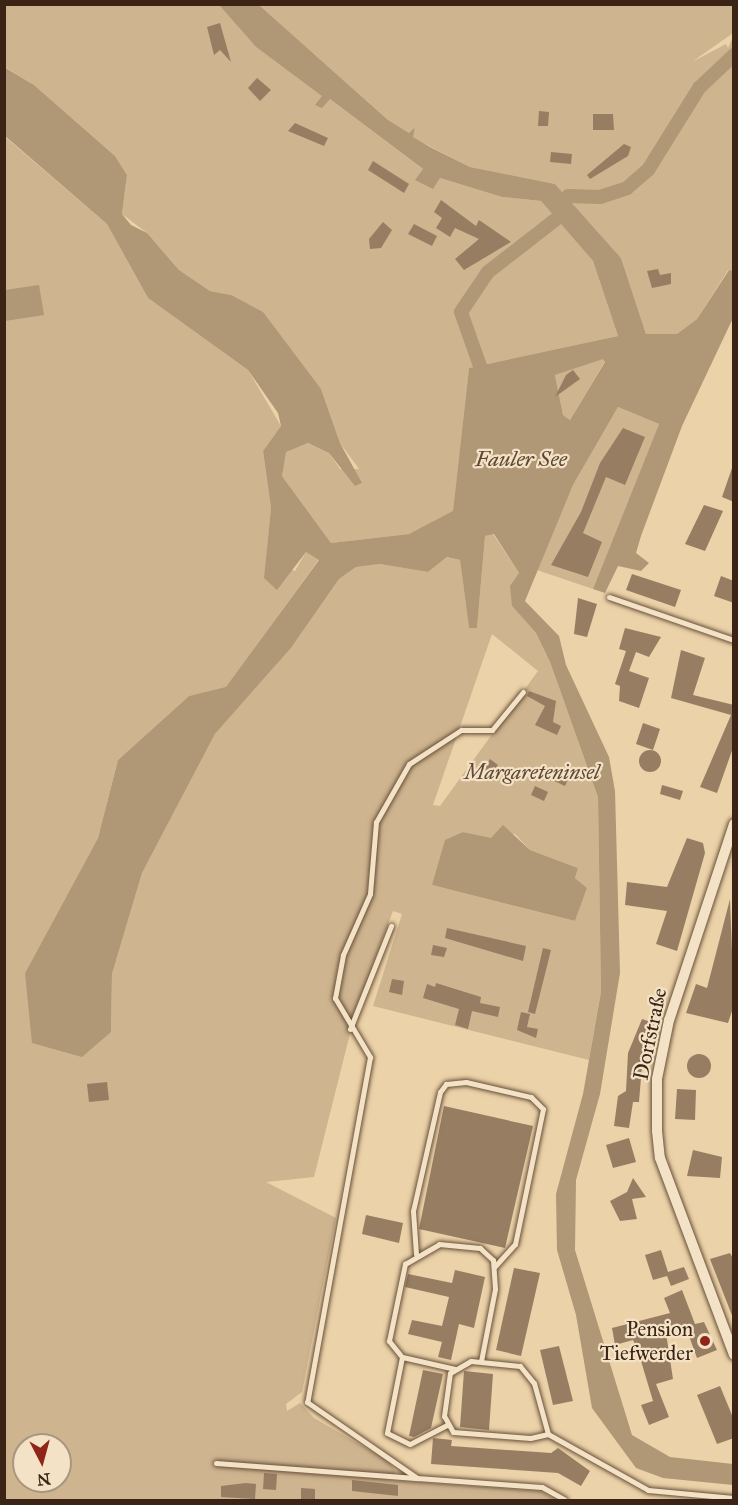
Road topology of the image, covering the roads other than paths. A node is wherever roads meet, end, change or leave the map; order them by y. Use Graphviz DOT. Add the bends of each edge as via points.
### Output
graph roads {
  1 [pos="609,597"];
  2 [pos="734,640"];
  3 [pos="523,692"];
  4 [pos="734,824"];
  5 [pos="391,926"];
  6 [pos="350,1029"];
  7 [pos="416,1254"];
  8 [pos="495,1266"];
  9 [pos="734,1354"];
  10 [pos="402,1357"];
  11 [pos="480,1361"];
  12 [pos="455,1369"];
  13 [pos="447,1425"];
  14 [pos="548,1434"];
  15 [pos="216,1463"];
  16 [pos="417,1478"];
  17 [pos="664,1494"];
  18 [pos="734,1498"];
  19 [pos="565,1500"];
  20 [pos="660,1500"];
  1 -- 2 [label="lane"];
  3 -- 6 [label="lane" via="492,730 461,730 436,742 410,764 387,796 371,840 370,894 336,983 339,1010"];
  4 -- 9 [label="street, Dorfstraße" via="669,1020 657,1079 657,1131 660,1158"];
  5 -- 6 [label="lane"];
  6 -- 16 [label="lane" via="370,1057 307,1402"];
  7 -- 8 [label="lane" via="455,1243 489,1253"];
  7 -- 8 [label="lane" via="413,1211 440,1092 446,1084 466,1082 531,1097 543,1109 514,1244"];
  7 -- 10 [label="lane" via="405,1264 391,1323 390,1347"];
  8 -- 11 [label="lane"];
  10 -- 12 [label="lane"];
  10 -- 13 [label="lane" via="387,1433 410,1444"];
  11 -- 12 [label="lane"];
  11 -- 14 [label="lane" via="528,1371"];
  12 -- 13 [label="lane" via="448,1381"];
  13 -- 14 [label="lane" via="464,1434"];
  14 -- 17 [label="lane"];
  15 -- 16 [label="lane"];
  16 -- 19 [label="lane" via="542,1486"];
  17 -- 18 [label="lane"];
  17 -- 20 [label="lane"];
}
